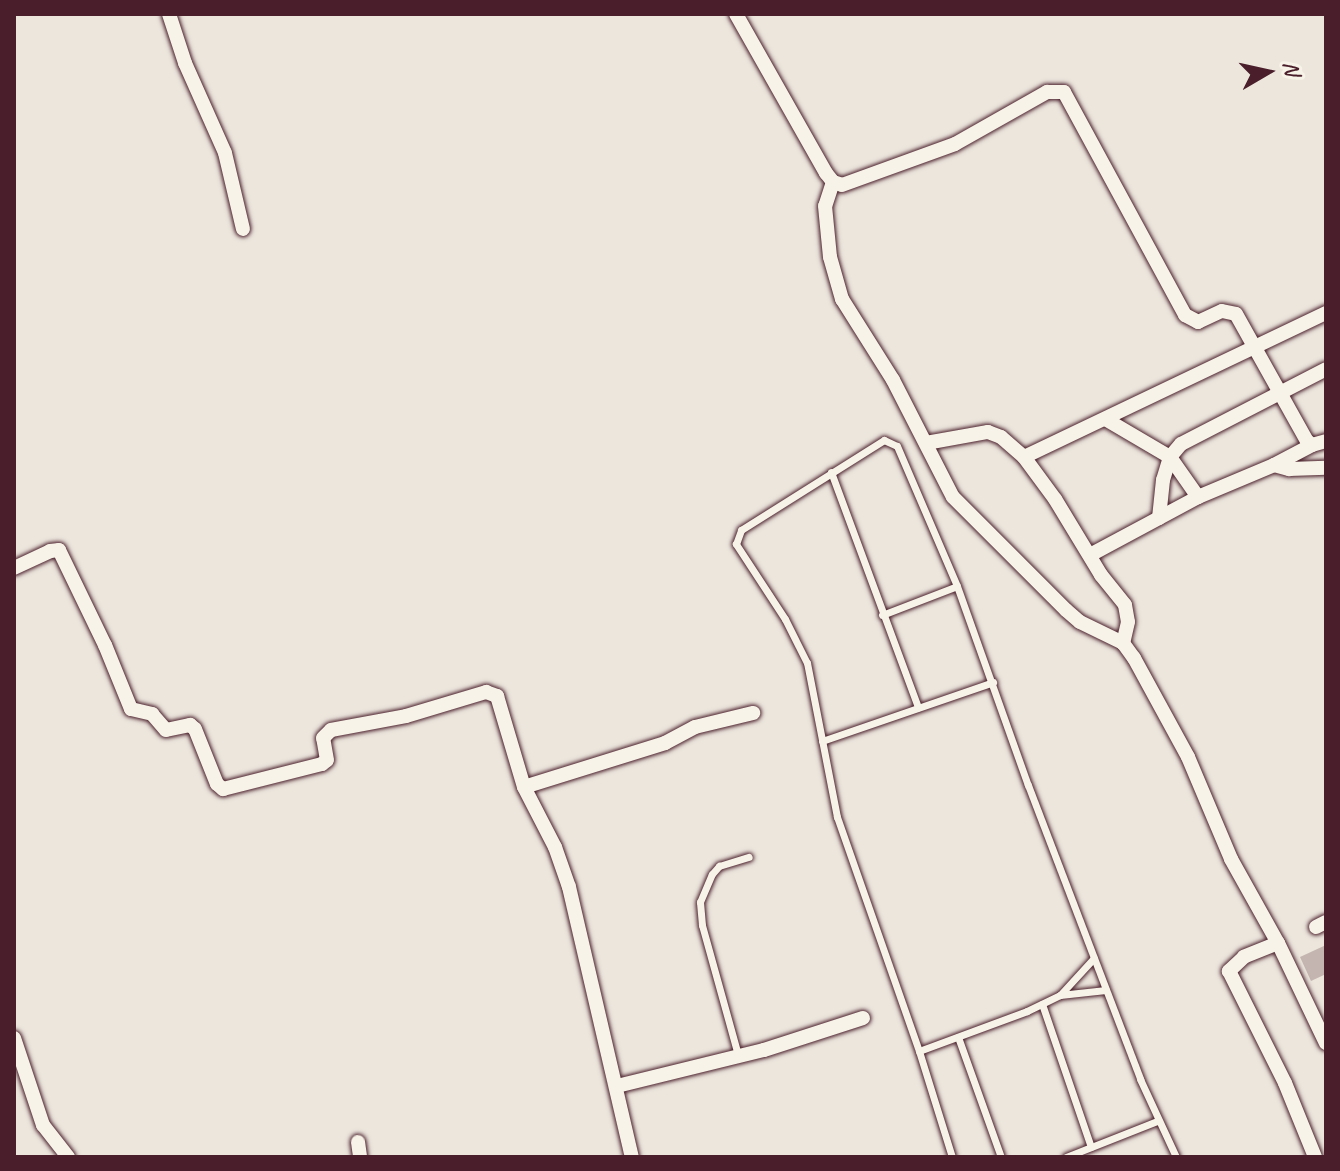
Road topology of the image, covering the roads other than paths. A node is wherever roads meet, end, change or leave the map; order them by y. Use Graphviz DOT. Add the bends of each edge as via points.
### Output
graph roads {
  1 [pos="169,14"];
  2 [pos="736,14"];
  3 [pos="833,182"];
  4 [pos="243,229"];
  5 [pos="1326,313"];
  6 [pos="1256,348"];
  7 [pos="1326,369"];
  8 [pos="1281,393"];
  9 [pos="1107,420"];
  10 [pos="926,443"];
  11 [pos="1314,445"];
  12 [pos="1024,457"];
  13 [pos="1170,457"];
  14 [pos="1274,465"];
  15 [pos="831,472"];
  16 [pos="1324,472"];
  17 [pos="1198,497"];
  18 [pos="1159,518"];
  19 [pos="1090,555"];
  20 [pos="14,568"];
  21 [pos="957,586"];
  22 [pos="882,615"];
  23 [pos="1123,643"];
  24 [pos="993,682"];
  25 [pos="918,707"];
  26 [pos="753,713"];
  27 [pos="822,741"];
  28 [pos="524,787"];
  29 [pos="749,857"];
  30 [pos="1278,943"];
  31 [pos="1094,958"];
  32 [pos="1106,990"];
  33 [pos="1060,995"];
  34 [pos="1042,1004"];
  35 [pos="863,1018"];
  36 [pos="958,1037"];
  37 [pos="14,1038"];
  38 [pos="1326,1043"];
  39 [pos="919,1051"];
  40 [pos="738,1055"];
  41 [pos="617,1086"];
  42 [pos="1157,1121"];
  43 [pos="1091,1147"];
  44 [pos="68,1157"];
  45 [pos="632,1157"];
  46 [pos="952,1157"];
  47 [pos="1001,1157"];
  48 [pos="1066,1157"];
  49 [pos="1176,1157"];
  50 [pos="1315,1157"];
  1 -- 4 [label="street" via="225,153"];
  2 -- 3 [label="street"];
  3 -- 6 [label="street" via="854,183 955,144 1047,92 1064,92 1185,315 1198,322 1222,311 1236,314"];
  3 -- 10 [label="street" via="825,206 830,257 842,299"];
  5 -- 6 [label="street"];
  6 -- 8 [label="street"];
  6 -- 9 [label="street"];
  7 -- 8 [label="street"];
  8 -- 11 [label="street"];
  8 -- 13 [label="street" via="1202,430"];
  9 -- 12 [label="street"];
  9 -- 13 [label="street"];
  10 -- 12 [label="street" via="988,432"];
  10 -- 23 [label="street" via="953,497 972,518 1080,622"];
  11 -- 14 [label="street"];
  11 -- 16 [label="street"];
  12 -- 19 [label="street"];
  13 -- 17 [label="street"];
  13 -- 18 [label="street"];
  14 -- 16 [label="street"];
  14 -- 17 [label="street"];
  15 -- 21 [label="lane" via="878,444 891,441 897,446"];
  15 -- 22 [label="lane"];
  15 -- 27 [label="lane" via="736,537 801,648"];
  17 -- 18 [label="street"];
  18 -- 19 [label="street"];
  19 -- 23 [label="street" via="1128,612"];
  20 -- 28 [label="street" via="59,550 131,709 152,714 166,730 190,725 195,729 223,789 322,764 327,760 323,738 331,730 406,716 486,692 500,703"];
  21 -- 22 [label="lane"];
  21 -- 24 [label="lane"];
  22 -- 25 [label="lane"];
  23 -- 30 [label="street" via="1188,757 1237,872"];
  24 -- 25 [label="lane"];
  24 -- 31 [label="lane"];
  25 -- 27 [label="lane"];
  26 -- 28 [label="street" via="695,727 665,743"];
  27 -- 39 [label="lane" via="837,817"];
  28 -- 41 [label="street" via="569,887"];
  29 -- 40 [label="lane" via="719,866 700,902"];
  30 -- 38 [label="street"];
  30 -- 50 [label="street" via="1244,957 1229,971"];
  31 -- 32 [label="lane"];
  31 -- 33 [label="lane"];
  32 -- 33 [label="lane"];
  32 -- 42 [label="lane"];
  33 -- 34 [label="lane"];
  34 -- 36 [label="lane"];
  34 -- 43 [label="lane"];
  35 -- 40 [label="street"];
  36 -- 39 [label="lane"];
  36 -- 47 [label="lane"];
  37 -- 44 [label="street" via="43,1125"];
  39 -- 46 [label="lane"];
  40 -- 41 [label="street"];
  41 -- 45 [label="street"];
  42 -- 43 [label="lane"];
  42 -- 49 [label="lane"];
  43 -- 48 [label="lane"];
}
